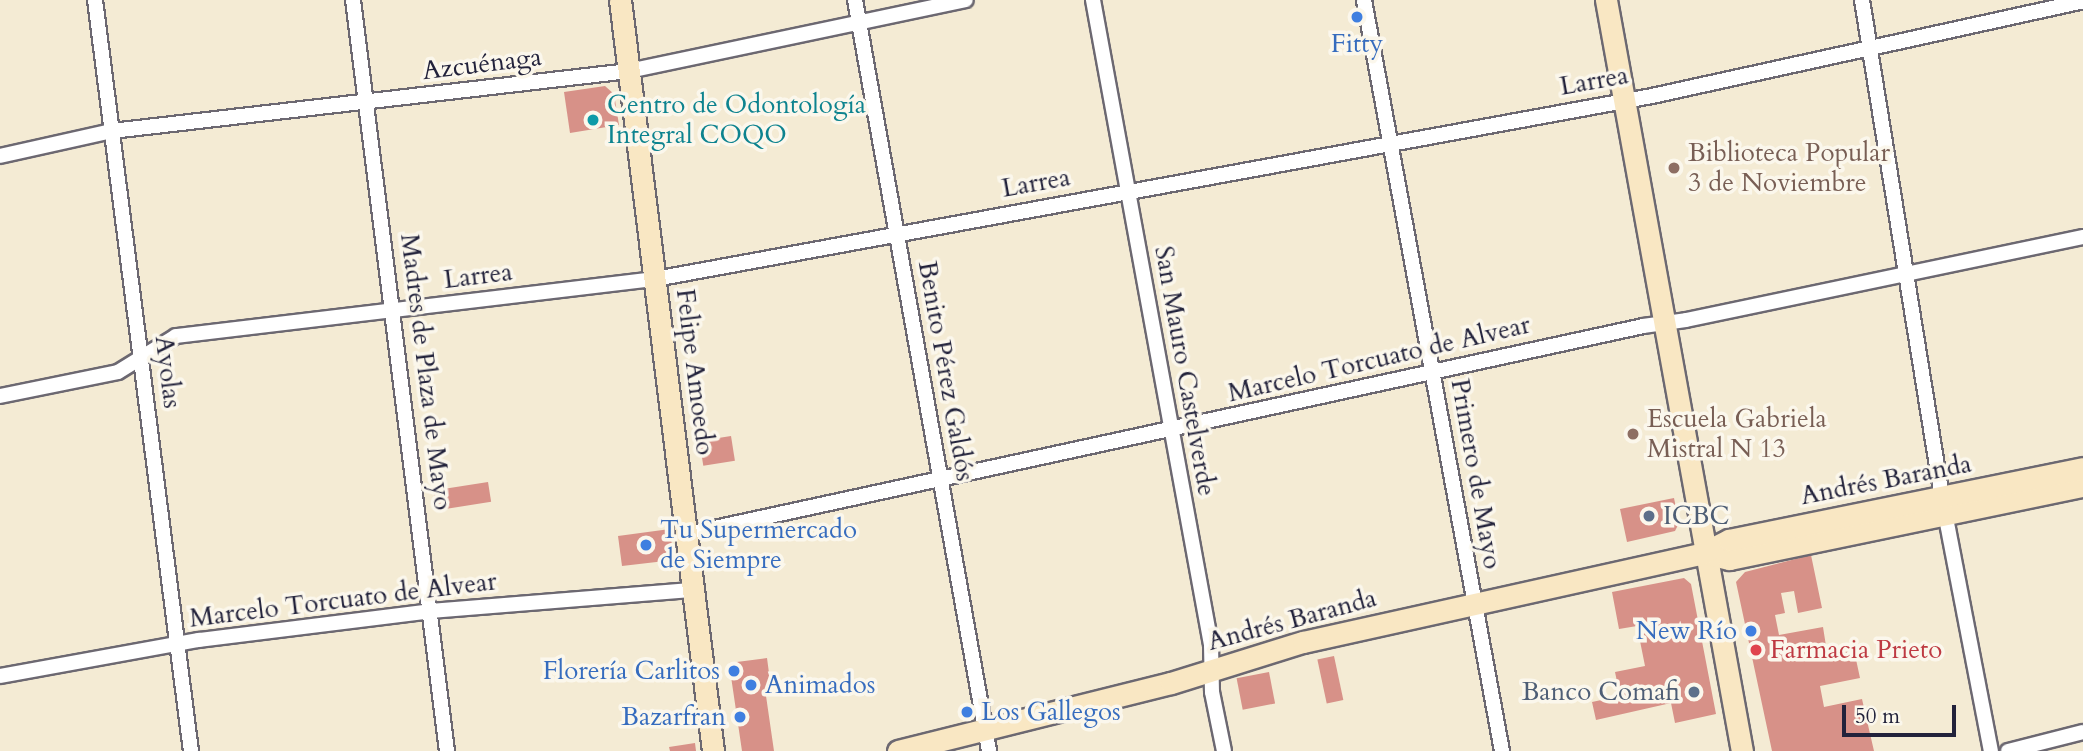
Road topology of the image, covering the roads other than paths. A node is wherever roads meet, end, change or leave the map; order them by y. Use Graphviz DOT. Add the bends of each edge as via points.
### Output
graph roads {
  1 [pos="95,0"];
  2 [pos="353,0"];
  3 [pos="620,0"];
  4 [pos="855,0"];
  5 [pos="966,0"];
  6 [pos="1093,0"];
  7 [pos="1364,0"];
  8 [pos="1606,0"];
  9 [pos="1862,0"];
  10 [pos="2083,1"];
  11 [pos="859,22"];
  12 [pos="1869,49"];
  13 [pos="629,71"];
  14 [pos="1624,101"];
  15 [pos="366,103"];
  16 [pos="112,131"];
  17 [pos="1388,143"];
  18 [pos="0,156"];
  19 [pos="1128,191"];
  20 [pos="896,233"];
  21 [pos="2083,237"];
  22 [pos="1906,274"];
  23 [pos="654,279"];
  24 [pos="394,311"];
  25 [pos="1664,323"];
  26 [pos="142,358"];
  27 [pos="1432,372"];
  28 [pos="0,396"];
  29 [pos="1171,432"];
  30 [pos="2083,468"];
  31 [pos="940,482"];
  32 [pos="2083,486"];
  33 [pos="1944,505"];
  34 [pos="687,534"];
  35 [pos="1703,553"];
  36 [pos="693,590"];
  37 [pos="1474,602"];
  38 [pos="431,611"];
  39 [pos="178,644"];
  40 [pos="1212,671"];
  41 [pos="0,676"];
  42 [pos="985,730"];
  43 [pos="2083,732"];
  44 [pos="191,751"];
  45 [pos="447,751"];
  46 [pos="713,751"];
  47 [pos="898,751"];
  48 [pos="989,751"];
  49 [pos="1224,751"];
  50 [pos="1503,751"];
  51 [pos="1742,751"];
  52 [pos="1991,751"];
  53 [pos="2008,751"];
  1 -- 16 [label="street, Ayolas"];
  2 -- 15 [label="street, Madres de Plaza de Mayo"];
  3 -- 13 [label="main road, Felipe Amoedo"];
  4 -- 11 [label="street, Benito Pérez Galdós"];
  5 -- 11 [label="street, Azcuénaga"];
  6 -- 19 [label="street, San Mauro Castelverde"];
  7 -- 17 [label="street, Primero de Mayo"];
  8 -- 14 [label="main road"];
  9 -- 12 [label="street"];
  10 -- 12 [label="street, Larrea"];
  11 -- 13 [label="street, Azcuénaga"];
  11 -- 20 [label="street, Benito Pérez Galdós"];
  12 -- 14 [label="street, Larrea"];
  12 -- 22 [label="street"];
  13 -- 15 [label="street, Azcuénaga"];
  13 -- 23 [label="main road, Felipe Amoedo"];
  14 -- 17 [label="street, Larrea"];
  14 -- 25 [label="main road"];
  15 -- 16 [label="street, Azcuénaga"];
  15 -- 24 [label="street, Madres de Plaza de Mayo"];
  16 -- 18 [label="street, Azcuénaga"];
  16 -- 26 [label="street, Ayolas"];
  17 -- 19 [label="street, Larrea"];
  17 -- 27 [label="street, Primero de Mayo"];
  19 -- 20 [label="street, Larrea"];
  19 -- 29 [label="street, San Mauro Castelverde"];
  20 -- 23 [label="street, Larrea"];
  20 -- 31 [label="street, Benito Pérez Galdós"];
  21 -- 22 [label="street, Marcelo Torcuato de Alvear"];
  22 -- 25 [label="street, Marcelo Torcuato de Alvear"];
  22 -- 33 [label="street"];
  23 -- 24 [label="street, Larrea"];
  23 -- 34 [label="main road, Felipe Amoedo"];
  24 -- 26 [label="street, Larrea" via="176,336"];
  24 -- 38 [label="street, Madres de Plaza de Mayo"];
  25 -- 27 [label="street, Marcelo Torcuato de Alvear"];
  25 -- 35 [label="main road"];
  26 -- 28 [label="street, Larrea" via="118,372"];
  26 -- 39 [label="street, Ayolas"];
  27 -- 29 [label="street, Marcelo Torcuato de Alvear"];
  27 -- 37 [label="street, Primero de Mayo"];
  29 -- 31 [label="street, Marcelo Torcuato de Alvear"];
  29 -- 40 [label="street, San Mauro Castelverde"];
  30 -- 33 [label="main road, Andrés Baranda"];
  31 -- 34 [label="street, Marcelo Torcuato de Alvear"];
  31 -- 42 [label="street, Benito Pérez Galdós" via="962,583"];
  32 -- 33 [label="main road, Andrés Baranda"];
  33 -- 35 [label="main road, Andrés Baranda" via="1729,559"];
  33 -- 52 [label="street"];
  34 -- 36 [label="main road, Felipe Amoedo"];
  35 -- 37 [label="main road, Andrés Baranda"];
  35 -- 51 [label="main road"];
  36 -- 38 [label="street, Marcelo Torcuato de Alvear"];
  36 -- 46 [label="main road, Felipe Amoedo"];
  37 -- 40 [label="main road, Andrés Baranda" via="1303,642"];
  37 -- 50 [label="street, Primero de Mayo"];
  38 -- 39 [label="street, Marcelo Torcuato de Alvear"];
  38 -- 45 [label="street, Madres de Plaza de Mayo"];
  39 -- 41 [label="street, Marcelo Torcuato de Alvear"];
  39 -- 44 [label="street, Ayolas"];
  40 -- 42 [label="main road, Andrés Baranda"];
  40 -- 49 [label="street, San Mauro Castelverde"];
  42 -- 47 [label="main road, Andrés Baranda"];
  42 -- 48 [label="street, Benito Pérez Galdós"];
  43 -- 53 [label="street"];
}
